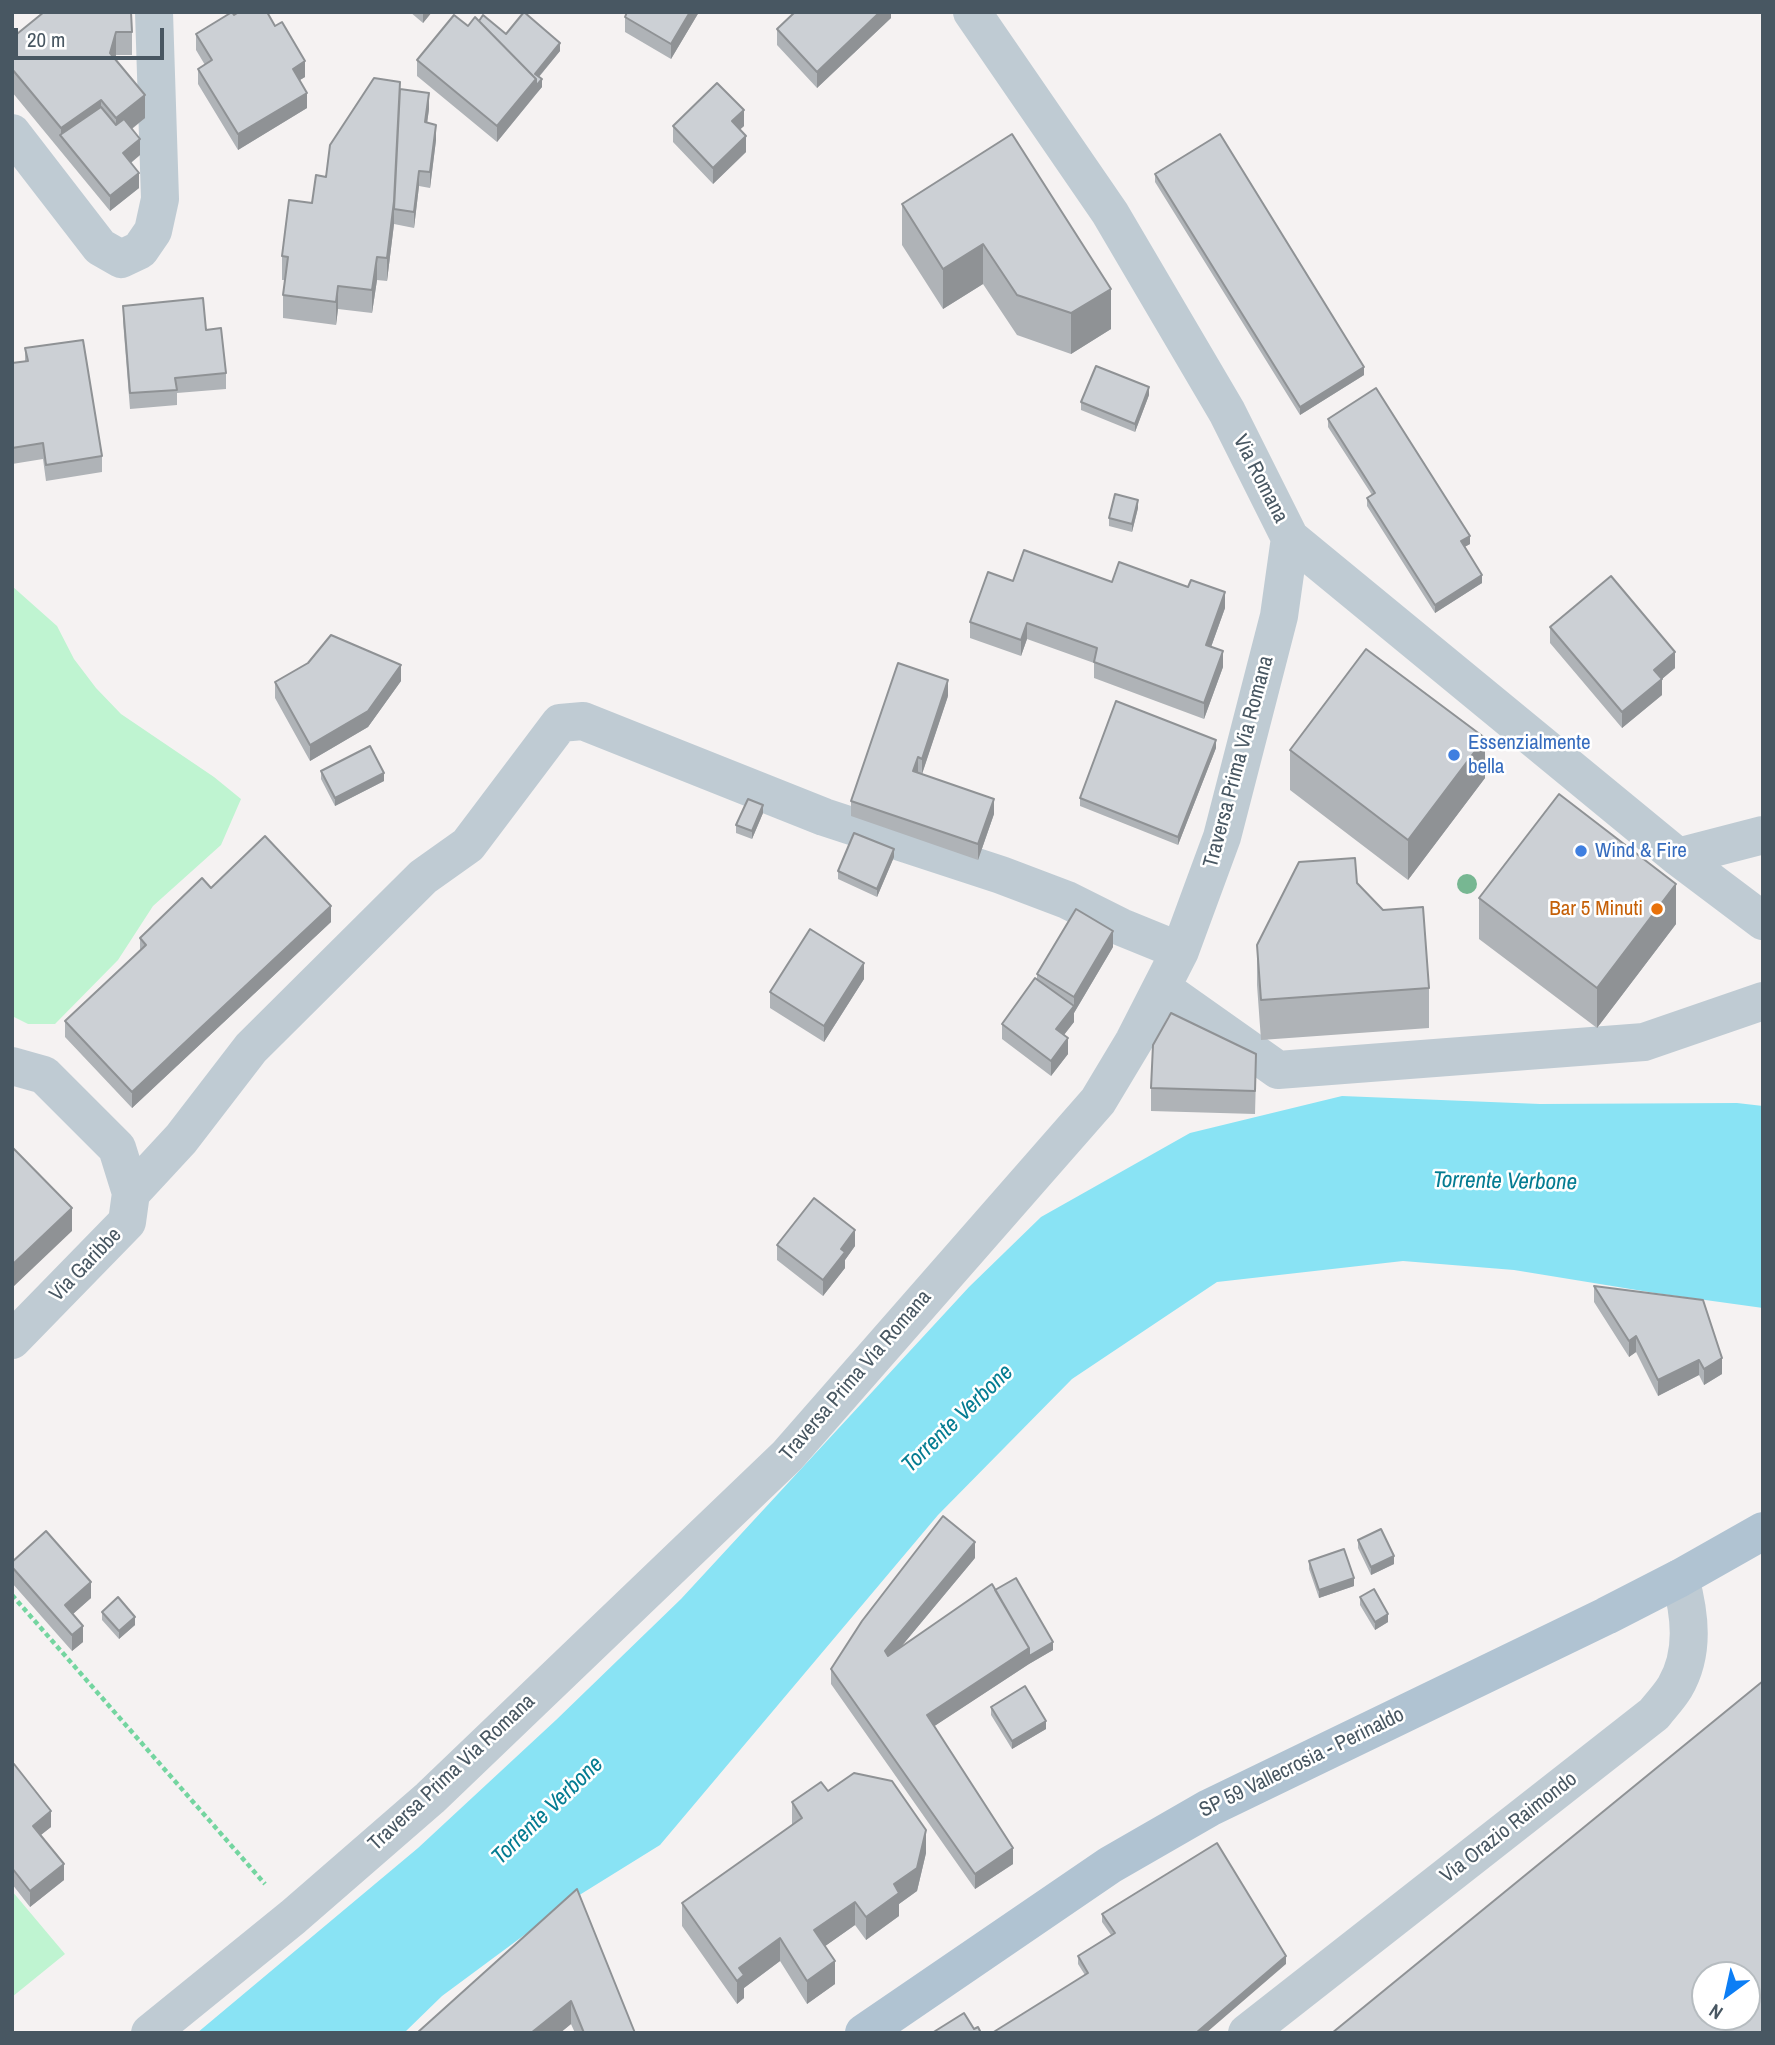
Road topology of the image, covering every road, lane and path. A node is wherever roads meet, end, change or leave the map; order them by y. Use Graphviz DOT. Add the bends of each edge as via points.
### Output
graph roads {
  1 [pos="154,12"];
  2 [pos="972,12"];
  3 [pos="12,133"];
  4 [pos="1290,538"];
  5 [pos="1763,835"];
  6 [pos="1678,857"];
  7 [pos="1763,921"];
  8 [pos="1180,951"];
  9 [pos="1162,988"];
  10 [pos="1763,1001"];
  11 [pos="12,1066"];
  12 [pos="131,1193"];
  13 [pos="12,1340"];
  14 [pos="1763,1531"];
  15 [pos="1680,1578"];
  16 [pos="12,1595"];
  17 [pos="293,1917"];
  18 [pos="150,2033"];
  19 [pos="864,2033"];
  20 [pos="1247,2033"];
  1 -- 3 [label="street" via="160,199 153,231 140,250 121,259 100,247"];
  2 -- 4 [label="street, Via Romana" via="1110,214 1227,412"];
  4 -- 6 [label="street, Via Romana"];
  4 -- 8 [label="street, Traversa Prima Via Romana" via="1279,616 1225,824"];
  5 -- 6 [label="street"];
  6 -- 7 [label="street, Via Romana"];
  8 -- 9 [label="street, Traversa Prima Via Romana"];
  8 -- 12 [label="street" via="1067,900 824,817 583,721 560,723 468,845 423,877 251,1048 181,1139"];
  9 -- 10 [label="street" via="1278,1070 1644,1042"];
  9 -- 17 [label="street, Traversa Prima Via Romana" via="1098,1101 788,1455 430,1798"];
  11 -- 12 [label="street" via="44,1075 117,1148"];
  12 -- 13 [label="street, Via Garibbe" via="127,1222"];
  14 -- 15 [label="main road, SP 59 Vallecrosia - Perinaldo"];
  15 -- 19 [label="main road, SP 59 Vallecrosia - Perinaldo" via="1209,1808 1110,1866"];
  15 -- 20 [label="street, Via Orazio Raimondo" via="1688,1606 1686,1663 1654,1714"];
  16 -- 17 [label="path"];
  17 -- 18 [label="street, Traversa Prima Via Romana"];
}
